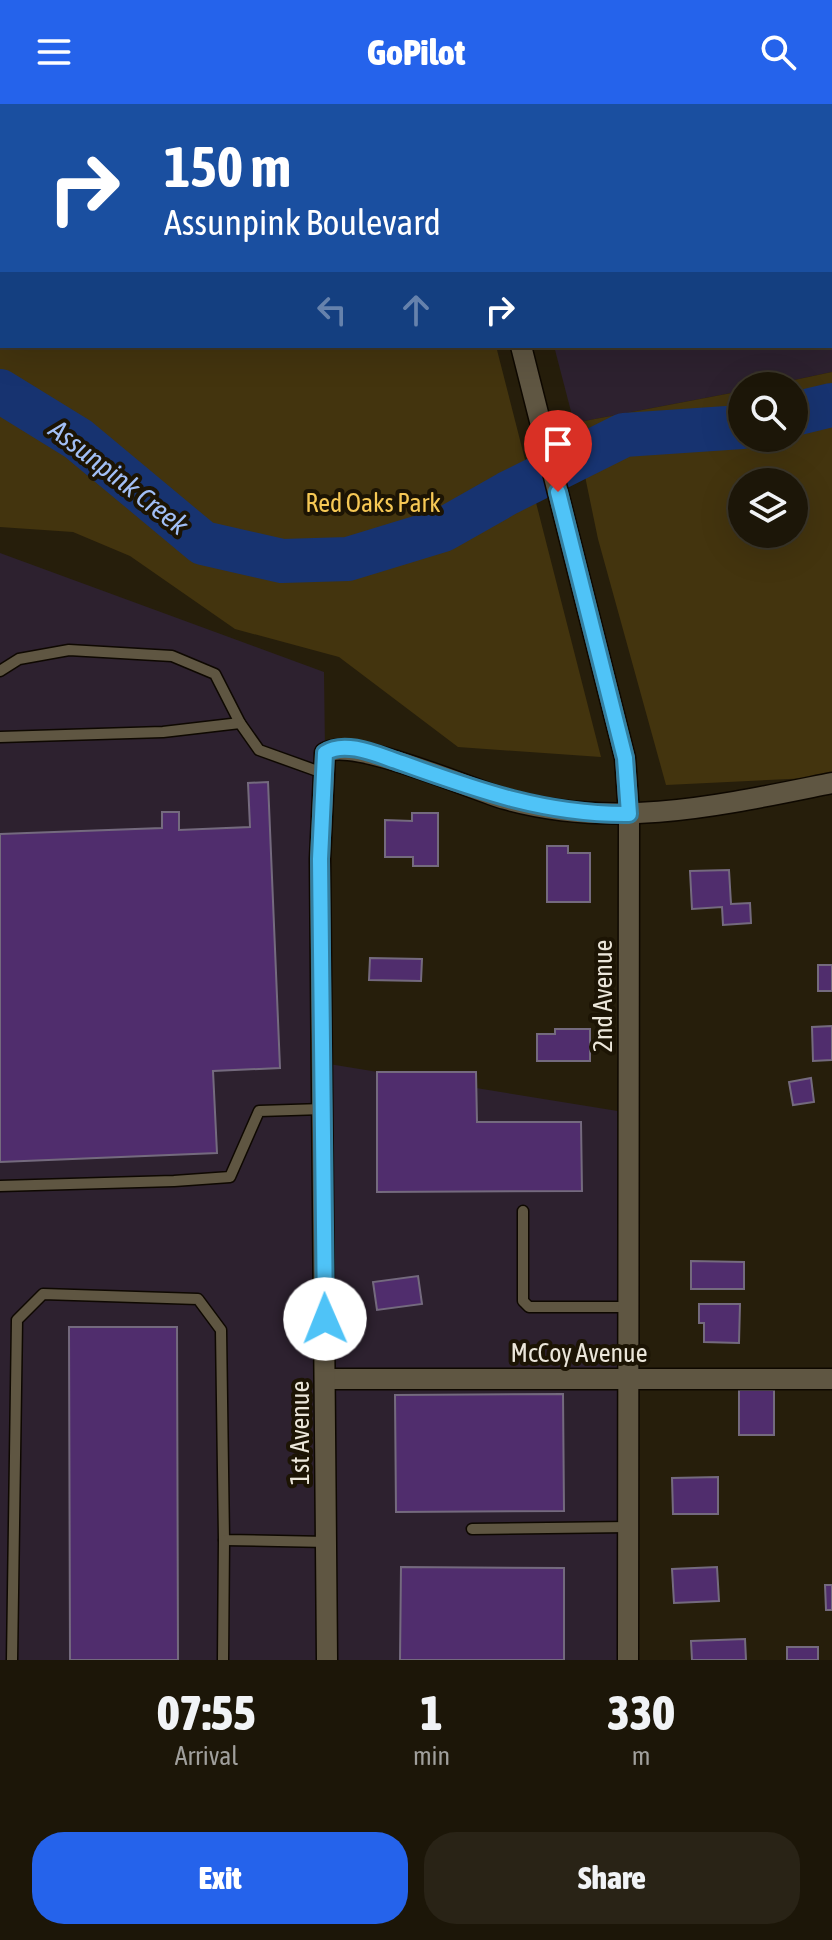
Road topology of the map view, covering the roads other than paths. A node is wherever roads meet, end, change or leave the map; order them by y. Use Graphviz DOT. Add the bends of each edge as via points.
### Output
graph roads {
  1 [pos="522,348"];
  2 [pos="0,671"];
  3 [pos="240,723"];
  4 [pos="0,737"];
  5 [pos="323,773"];
  6 [pos="832,783"];
  7 [pos="629,814"];
  8 [pos="323,1109"];
  9 [pos="0,1186"];
  10 [pos="523,1211"];
  11 [pos="629,1307"];
  12 [pos="326,1379"];
  13 [pos="629,1379"];
  14 [pos="832,1379"];
  15 [pos="629,1527"];
  16 [pos="472,1529"];
  17 [pos="224,1540"];
  18 [pos="327,1542"];
  19 [pos="12,1660"];
  20 [pos="223,1660"];
  21 [pos="327,1660"];
  22 [pos="628,1660"];
  1 -- 7 [label="street, 2nd Avenue" via="625,758"];
  2 -- 3 [label="lane" via="19,659 69,650 172,656 215,674"];
  3 -- 4 [label="lane" via="163,732"];
  3 -- 5 [label="lane" via="259,750"];
  5 -- 7 [label="street" via="325,753 351,748 506,799 589,815"];
  5 -- 8 [label="street, 1st Avenue"];
  6 -- 7 [label="street" via="700,809"];
  7 -- 11 [label="street, 2nd Avenue"];
  8 -- 9 [label="lane" via="259,1111 230,1177"];
  8 -- 12 [label="street, 1st Avenue"];
  10 -- 11 [label="lane" via="523,1301 529,1307"];
  11 -- 13 [label="street, 2nd Avenue"];
  12 -- 13 [label="street, McCoy Avenue"];
  12 -- 18 [label="street, 1st Avenue"];
  13 -- 14 [label="street, McCoy Avenue"];
  13 -- 15 [label="street, 2nd Avenue"];
  15 -- 16 [label="lane"];
  15 -- 22 [label="street, 2nd Avenue"];
  17 -- 18 [label="lane"];
  17 -- 19 [label="lane" via="221,1330 206,1309 198,1299 43,1294 17,1320"];
  17 -- 20 [label="lane"];
  18 -- 21 [label="street, 1st Avenue"];
}
